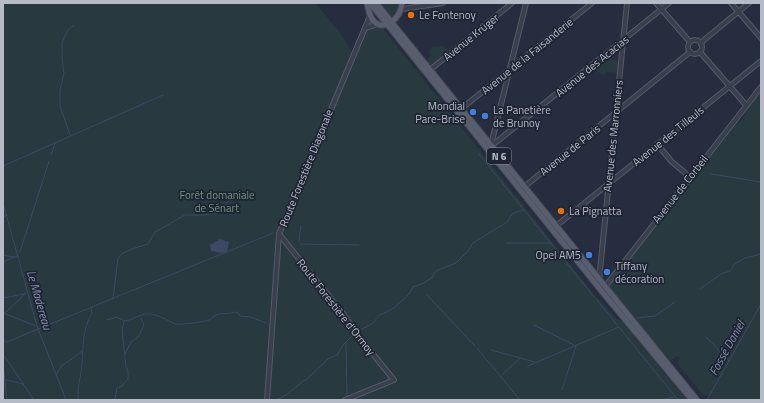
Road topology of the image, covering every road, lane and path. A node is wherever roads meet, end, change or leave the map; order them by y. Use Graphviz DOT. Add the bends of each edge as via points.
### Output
graph roads {
  1 [pos="376,3"];
  2 [pos="402,3"];
  3 [pos="443,3"];
  4 [pos="512,3"];
  5 [pos="526,3"];
  6 [pos="592,3"];
  7 [pos="626,3"];
  8 [pos="656,3"];
  9 [pos="669,3"];
  10 [pos="731,3"];
  11 [pos="749,3"];
  12 [pos="367,4"];
  13 [pos="402,9"];
  14 [pos="662,9"];
  15 [pos="738,12"];
  16 [pos="370,16"];
  17 [pos="390,23"];
  18 [pos="378,24"];
  19 [pos="366,28"];
  20 [pos="761,38"];
  21 [pos="623,41"];
  22 [pos="690,42"];
  23 [pos="702,44"];
  24 [pos="690,52"];
  25 [pos="700,52"];
  26 [pos="761,61"];
  27 [pos="430,70"];
  28 [pos="510,70"];
  29 [pos="761,86"];
  30 [pos="730,87"];
  31 [pos="746,105"];
  32 [pos="461,109"];
  33 [pos="616,112"];
  34 [pos="492,144"];
  35 [pos="657,144"];
  36 [pos="690,177"];
  37 [pos="608,184"];
  38 [pos="524,187"];
  39 [pos="556,226"];
  40 [pos="279,234"];
  41 [pos="600,270"];
  42 [pos="590,272"];
  43 [pos="599,280"];
  44 [pos="604,287"];
  45 [pos="604,294"];
  46 [pos="267,400"];
  47 [pos="345,400"];
  48 [pos="692,400"];
  49 [pos="697,400"];
  1 -- 17 [label="main road, N 6"];
  2 -- 13 [label="main road"];
  3 -- 13 [label="street"];
  4 -- 27 [label="street, Avenue Krüger"];
  5 -- 28 [label="street"];
  6 -- 28 [label="street, Avenue de la Faisanderie"];
  7 -- 21 [label="street, Avenue des Marronniers"];
  8 -- 14 [label="street"];
  9 -- 14 [label="street, Avenue des Acacias"];
  10 -- 15 [label="street"];
  11 -- 15 [label="street"];
  12 -- 16 [label="main road"];
  12 -- 17 [label="main road, N 6"];
  13 -- 17 [label="main road" via="399,16"];
  14 -- 21 [label="street, Avenue des Acacias"];
  14 -- 22 [label="street"];
  15 -- 20 [label="street"];
  15 -- 23 [label="street"];
  16 -- 18 [label="main road"];
  16 -- 19 [label="street, Route Forestière Diagonale"];
  17 -- 18 [label="main road"];
  17 -- 27 [label="main road, N 6"];
  17 -- 42 [label="main road, N 6"];
  18 -- 19 [label="street"];
  19 -- 40 [label="street, Route Forestière Diagonale"];
  21 -- 33 [label="street, Avenue des Marronniers"];
  21 -- 34 [label="street, Avenue des Acacias"];
  22 -- 23 [label="street" via="696,40"];
  22 -- 24 [label="street"];
  23 -- 25 [label="street"];
  24 -- 25 [label="street"];
  24 -- 33 [label="street, Avenue de Paris"];
  25 -- 30 [label="street"];
  26 -- 30 [label="street, Avenue des Tilleuls"];
  27 -- 32 [label="main road, N 6"];
  28 -- 32 [label="street, Avenue de la Faisanderie"];
  28 -- 34 [label="street"];
  29 -- 31 [label="street, Avenue de Corbeil"];
  30 -- 31 [label="street"];
  30 -- 35 [label="street, Avenue des Tilleuls"];
  31 -- 36 [label="street, Avenue de Corbeil"];
  32 -- 34 [label="main road, N 6"];
  33 -- 37 [label="street, Avenue des Marronniers"];
  33 -- 38 [label="street, Avenue de Paris"];
  34 -- 38 [label="main road, N 6"];
  35 -- 36 [label="street" via="672,162"];
  35 -- 37 [label="street, Avenue des Tilleuls"];
  36 -- 44 [label="street, Avenue de Corbeil"];
  37 -- 39 [label="street, Avenue des Tilleuls"];
  37 -- 41 [label="street, Avenue des Marronniers"];
  38 -- 39 [label="main road, N 6"];
  39 -- 42 [label="main road, N 6"];
  40 -- 46 [label="street, Route Forestière Diagonale"];
  40 -- 47 [label="street, Route Forestière d'Ormoy" via="394,380"];
  41 -- 42 [label="street"];
  41 -- 43 [label="street, Avenue des Marronniers"];
  42 -- 43 [label="main road, N 6"];
  42 -- 45 [label="main road, N 6"];
  43 -- 44 [label="main road, N 6"];
  44 -- 45 [label="street"];
  44 -- 49 [label="main road, N 6"];
  45 -- 48 [label="main road, N 6"];
}
